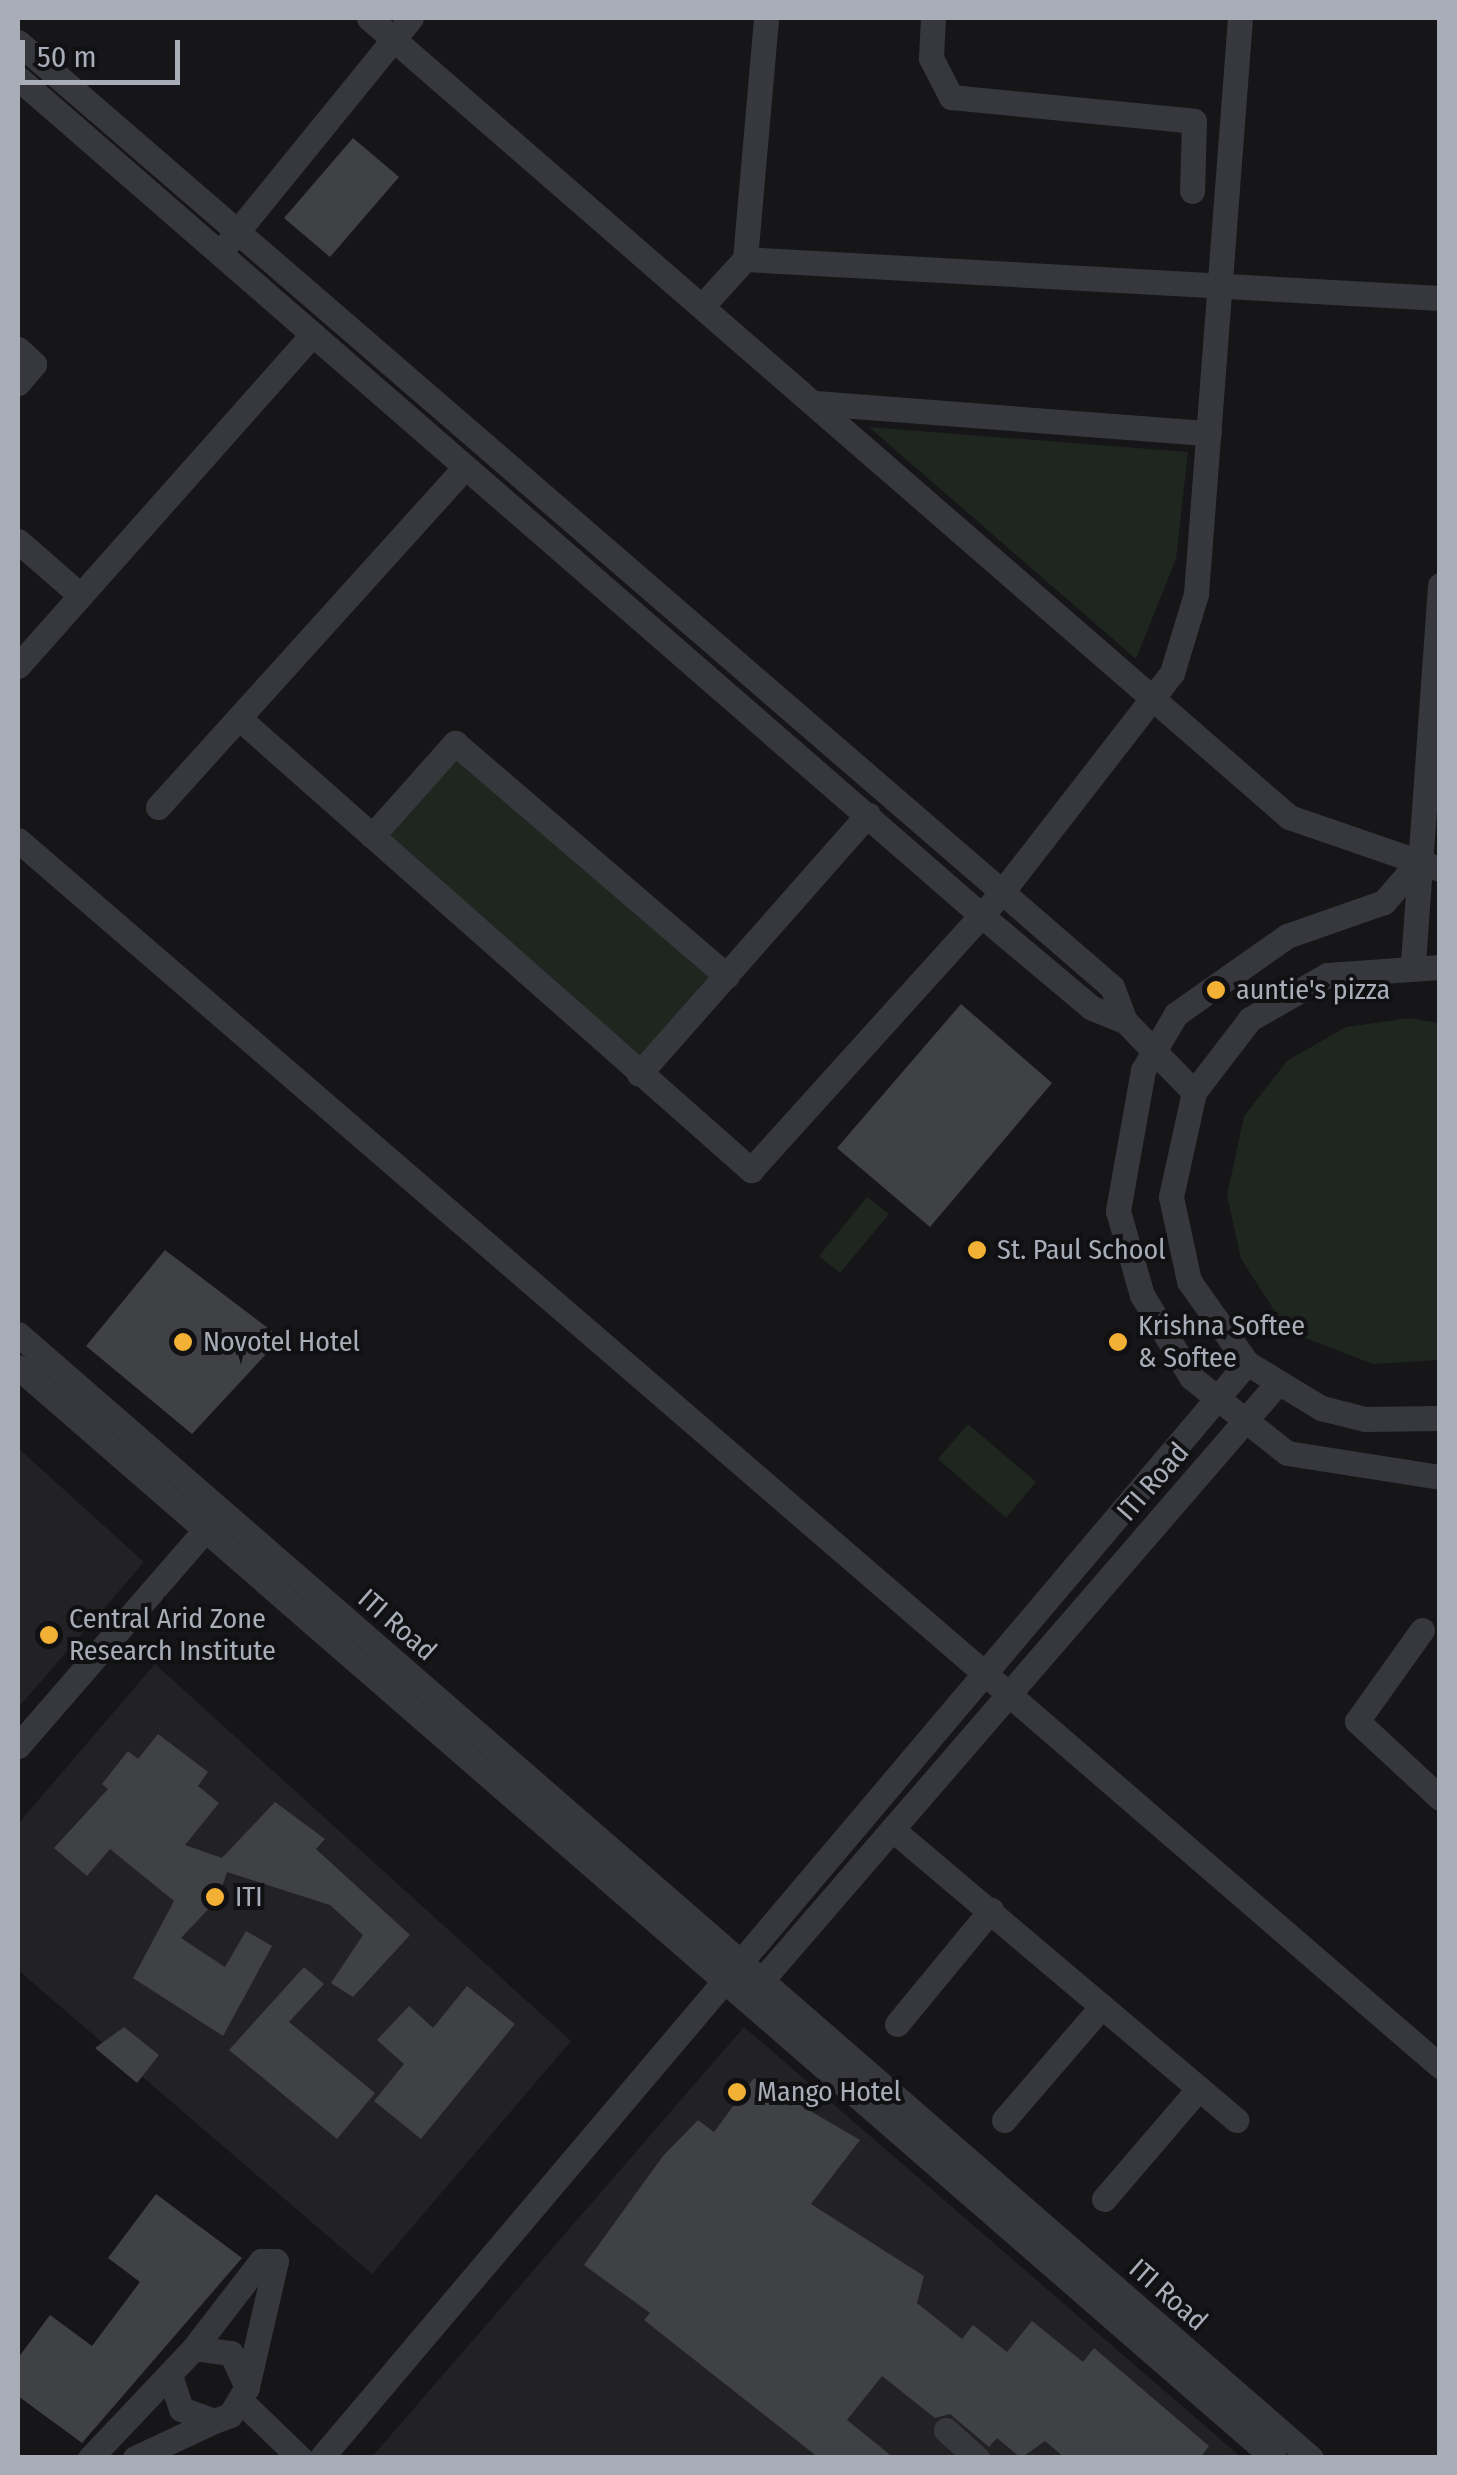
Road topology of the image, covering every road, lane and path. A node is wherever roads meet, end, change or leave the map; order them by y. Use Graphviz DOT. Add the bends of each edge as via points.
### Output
graph roads {
  1 [pos="369,18"];
  2 [pos="410,18"];
  3 [pos="766,18"];
  4 [pos="933,18"];
  5 [pos="1240,18"];
  6 [pos="396,41"];
  7 [pos="18,42"];
  8 [pos="18,78"];
  9 [pos="1192,191"];
  10 [pos="238,230"];
  11 [pos="221,251"];
  12 [pos="746,259"];
  13 [pos="1222,280"];
  14 [pos="1440,298"];
  15 [pos="704,304"];
  16 [pos="313,334"];
  17 [pos="18,349"];
  18 [pos="18,383"];
  19 [pos="815,403"];
  20 [pos="1209,433"];
  21 [pos="465,468"];
  22 [pos="18,541"];
  23 [pos="1440,585"];
  24 [pos="80,595"];
  25 [pos="18,666"];
  26 [pos="1152,698"];
  27 [pos="240,719"];
  28 [pos="158,807"];
  29 [pos="868,814"];
  30 [pos="372,836"];
  31 [pos="18,840"];
  32 [pos="1430,864"];
  33 [pos="1002,892"];
  34 [pos="981,915"];
  35 [pos="1413,963"];
  36 [pos="1440,966"];
  37 [pos="727,976"];
  38 [pos="1125,1021"];
  39 [pos="1152,1048"];
  40 [pos="639,1074"];
  41 [pos="1194,1092"];
  42 [pos="18,1334"];
  43 [pos="1248,1364"];
  44 [pos="18,1367"];
  45 [pos="1276,1385"];
  46 [pos="1216,1397"];
  47 [pos="1440,1418"];
  48 [pos="1247,1419"];
  49 [pos="1440,1477"];
  50 [pos="204,1530"];
  51 [pos="1422,1630"];
  52 [pos="985,1671"];
  53 [pos="1012,1691"];
  54 [pos="18,1746"];
  55 [pos="1440,1798"];
  56 [pos="892,1829"];
  57 [pos="991,1910"];
  58 [pos="736,1961"];
  59 [pos="761,1981"];
  60 [pos="721,1983"];
  61 [pos="1102,2006"];
  62 [pos="897,2024"];
  63 [pos="1440,2066"];
  64 [pos="1199,2088"];
  65 [pos="1004,2120"];
  66 [pos="1236,2120"];
  67 [pos="1104,2199"];
  68 [pos="194,2348"];
  69 [pos="170,2378"];
  70 [pos="245,2394"];
  71 [pos="214,2422"];
  72 [pos="946,2430"];
  73 [pos="1268,2449"];
  74 [pos="90,2458"];
  75 [pos="136,2458"];
  76 [pos="300,2458"];
  77 [pos="321,2458"];
  78 [pos="978,2458"];
  79 [pos="1311,2458"];
  1 -- 6 [label="street"];
  2 -- 6 [label="street"];
  3 -- 12 [label="street"];
  4 -- 9 [label="street" via="931,58 951,98 1194,121"];
  5 -- 13 [label="street"];
  6 -- 10 [label="street"];
  6 -- 15 [label="street"];
  7 -- 10 [label="street"];
  8 -- 11 [label="street"];
  10 -- 11 [label="street"];
  10 -- 33 [label="street"];
  11 -- 16 [label="street"];
  12 -- 13 [label="street"];
  12 -- 15 [label="street"];
  13 -- 14 [label="street"];
  13 -- 20 [label="street"];
  15 -- 19 [label="street"];
  16 -- 21 [label="street"];
  16 -- 24 [label="street"];
  17 -- 18 [label="street" via="34,364"];
  19 -- 20 [label="street"];
  19 -- 26 [label="street"];
  20 -- 26 [label="street" via="1196,594 1172,673"];
  21 -- 27 [label="street"];
  21 -- 29 [label="street"];
  22 -- 24 [label="street"];
  23 -- 32 [label="street"];
  24 -- 25 [label="street"];
  26 -- 32 [label="street" via="1289,818"];
  26 -- 33 [label="street"];
  27 -- 28 [label="street"];
  27 -- 30 [label="street"];
  29 -- 34 [label="street"];
  29 -- 37 [label="street"];
  30 -- 37 [label="street" via="455,743"];
  30 -- 40 [label="street"];
  31 -- 52 [label="street"];
  32 -- 35 [label="street"];
  32 -- 39 [label="street" via="1384,902 1245,959 1176,1014"];
  33 -- 34 [label="street"];
  33 -- 38 [label="street" via="1112,987"];
  34 -- 38 [label="street" via="1092,1008"];
  34 -- 40 [label="street" via="750,1170"];
  35 -- 36 [label="street"];
  35 -- 41 [label="street" via="1361,966 1286,993 1218,1052"];
  37 -- 40 [label="street"];
  38 -- 39 [label="street"];
  39 -- 41 [label="street"];
  39 -- 46 [label="street" via="1128,1121 1118,1212 1142,1294 1192,1377"];
  41 -- 43 [label="street" via="1171,1197 1188,1281"];
  42 -- 58 [label="street, ITI Road"];
  43 -- 45 [label="street"];
  43 -- 46 [label="street, ITI Road"];
  44 -- 50 [label="street, ITI Road"];
  45 -- 47 [label="street" via="1365,1420"];
  45 -- 48 [label="street, ITI Road"];
  46 -- 48 [label="street"];
  46 -- 52 [label="street, ITI Road"];
  48 -- 49 [label="street" via="1287,1453"];
  48 -- 53 [label="street, ITI Road"];
  50 -- 54 [label="street"];
  50 -- 60 [label="street, ITI Road"];
  51 -- 55 [label="street" via="1357,1721"];
  52 -- 53 [label="street"];
  52 -- 58 [label="street, ITI Road"];
  53 -- 56 [label="street, ITI Road"];
  53 -- 63 [label="street"];
  56 -- 57 [label="street"];
  56 -- 59 [label="street, ITI Road"];
  57 -- 61 [label="street"];
  57 -- 62 [label="street"];
  58 -- 59 [label="street, ITI Road"];
  58 -- 60 [label="street"];
  59 -- 73 [label="street, ITI Road"];
  60 -- 73 [label="street, ITI Road"];
  60 -- 77 [label="street"];
  61 -- 64 [label="street"];
  61 -- 65 [label="street"];
  64 -- 66 [label="street"];
  64 -- 67 [label="street"];
  68 -- 69 [label="street"];
  68 -- 70 [label="street" via="231,2353"];
  68 -- 70 [label="street" via="260,2261 276,2261"];
  69 -- 71 [label="street" via="181,2409"];
  69 -- 74 [label="street"];
  70 -- 71 [label="street"];
  70 -- 76 [label="street"];
  71 -- 75 [label="street"];
  72 -- 78 [label="street"];
  73 -- 79 [label="street, ITI Road"];
}
